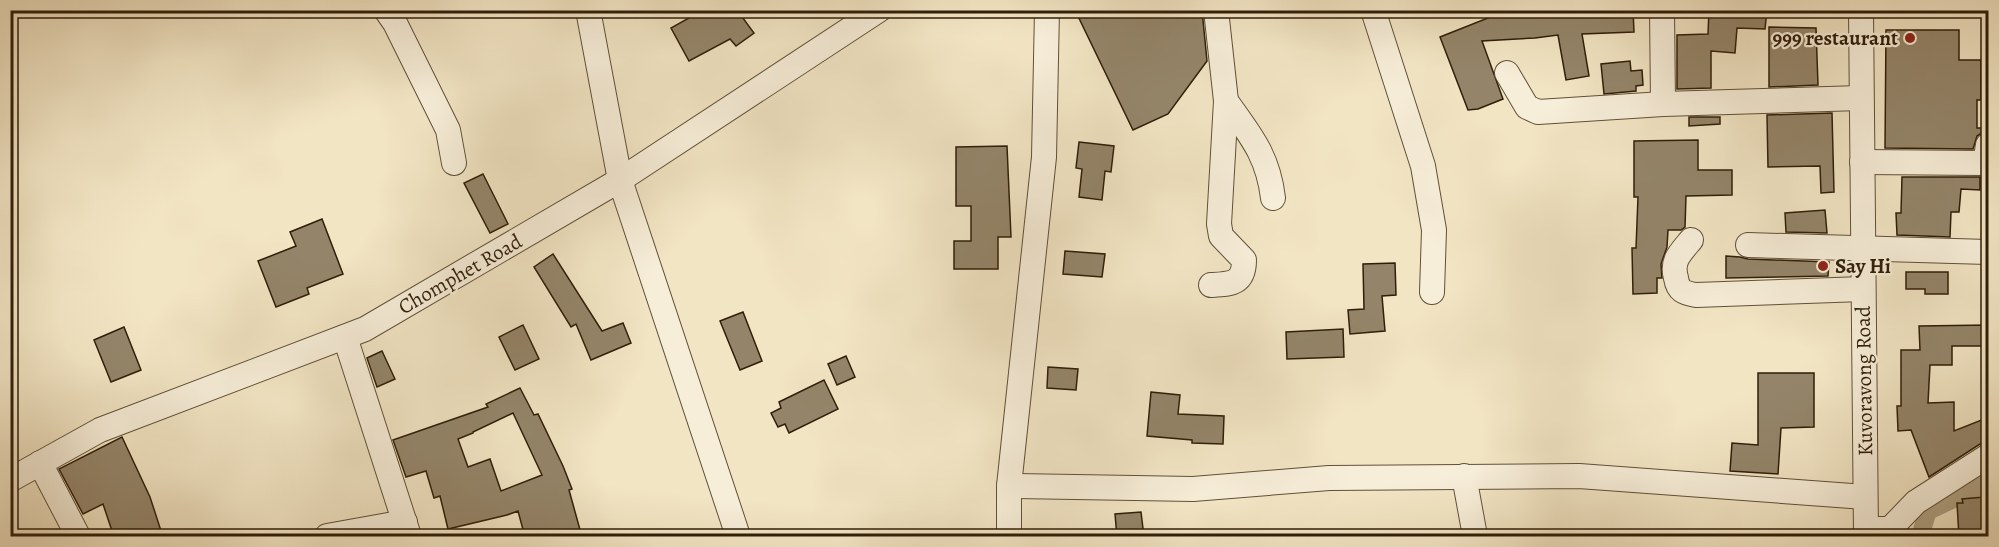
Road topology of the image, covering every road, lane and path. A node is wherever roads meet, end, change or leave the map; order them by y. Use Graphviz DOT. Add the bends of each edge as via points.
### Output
graph roads {
  1 [pos="386,10"];
  2 [pos="588,10"];
  3 [pos="879,10"];
  4 [pos="1047,10"];
  5 [pos="1216,10"];
  6 [pos="1373,10"];
  7 [pos="1662,10"];
  8 [pos="1861,10"];
  9 [pos="1507,73"];
  10 [pos="1861,98"];
  11 [pos="1226,101"];
  12 [pos="1663,104"];
  13 [pos="1987,158"];
  14 [pos="1862,162"];
  15 [pos="454,163"];
  16 [pos="620,180"];
  17 [pos="1273,198"];
  18 [pos="1691,240"];
  19 [pos="1748,245"];
  20 [pos="1863,248"];
  21 [pos="1989,252"];
  22 [pos="1211,285"];
  23 [pos="1863,289"];
  24 [pos="1432,292"];
  25 [pos="345,337"];
  26 [pos="1989,456"];
  27 [pos="40,463"];
  28 [pos="1464,476"];
  29 [pos="10,480"];
  30 [pos="1009,486"];
  31 [pos="1865,497"];
  32 [pos="407,529"];
  33 [pos="1866,533"];
  34 [pos="78,537"];
  35 [pos="327,537"];
  36 [pos="738,537"];
  37 [pos="1008,537"];
  38 [pos="1475,537"];
  1 -- 15 [label="street" via="448,130"];
  2 -- 16 [label="street"];
  3 -- 16 [label="street, Chomphet Road"];
  4 -- 30 [label="street" via="1044,157"];
  5 -- 11 [label="street"];
  6 -- 24 [label="street" via="1423,166 1434,230"];
  7 -- 12 [label="street"];
  8 -- 10 [label="street, Kuvoravong Road"];
  9 -- 12 [label="street" via="1527,107 1538,112"];
  10 -- 12 [label="street"];
  10 -- 14 [label="street, Kuvoravong Road"];
  11 -- 17 [label="street" via="1260,149"];
  11 -- 22 [label="street" via="1219,224 1221,236 1244,260 1244,270 1241,277 1229,284"];
  13 -- 14 [label="street"];
  14 -- 20 [label="street, Kuvoravong Road"];
  16 -- 25 [label="street, Chomphet Road"];
  16 -- 36 [label="street"];
  18 -- 23 [label="street" via="1676,257 1673,267 1678,287 1684,293"];
  19 -- 20 [label="street"];
  20 -- 21 [label="street"];
  20 -- 23 [label="street, Kuvoravong Road"];
  23 -- 31 [label="street, Kuvoravong Road"];
  25 -- 27 [label="street, Chomphet Road" via="100,430"];
  25 -- 32 [label="street"];
  26 -- 33 [label="street" via="1916,502 1890,529"];
  27 -- 29 [label="street, Chomphet Road"];
  27 -- 34 [label="street"];
  28 -- 30 [label="street" via="1329,478 1193,489"];
  28 -- 31 [label="street" via="1580,476"];
  28 -- 38 [label="street"];
  30 -- 37 [label="street"];
  31 -- 33 [label="street, Kuvoravong Road"];
  32 -- 35 [label="street"];
}
